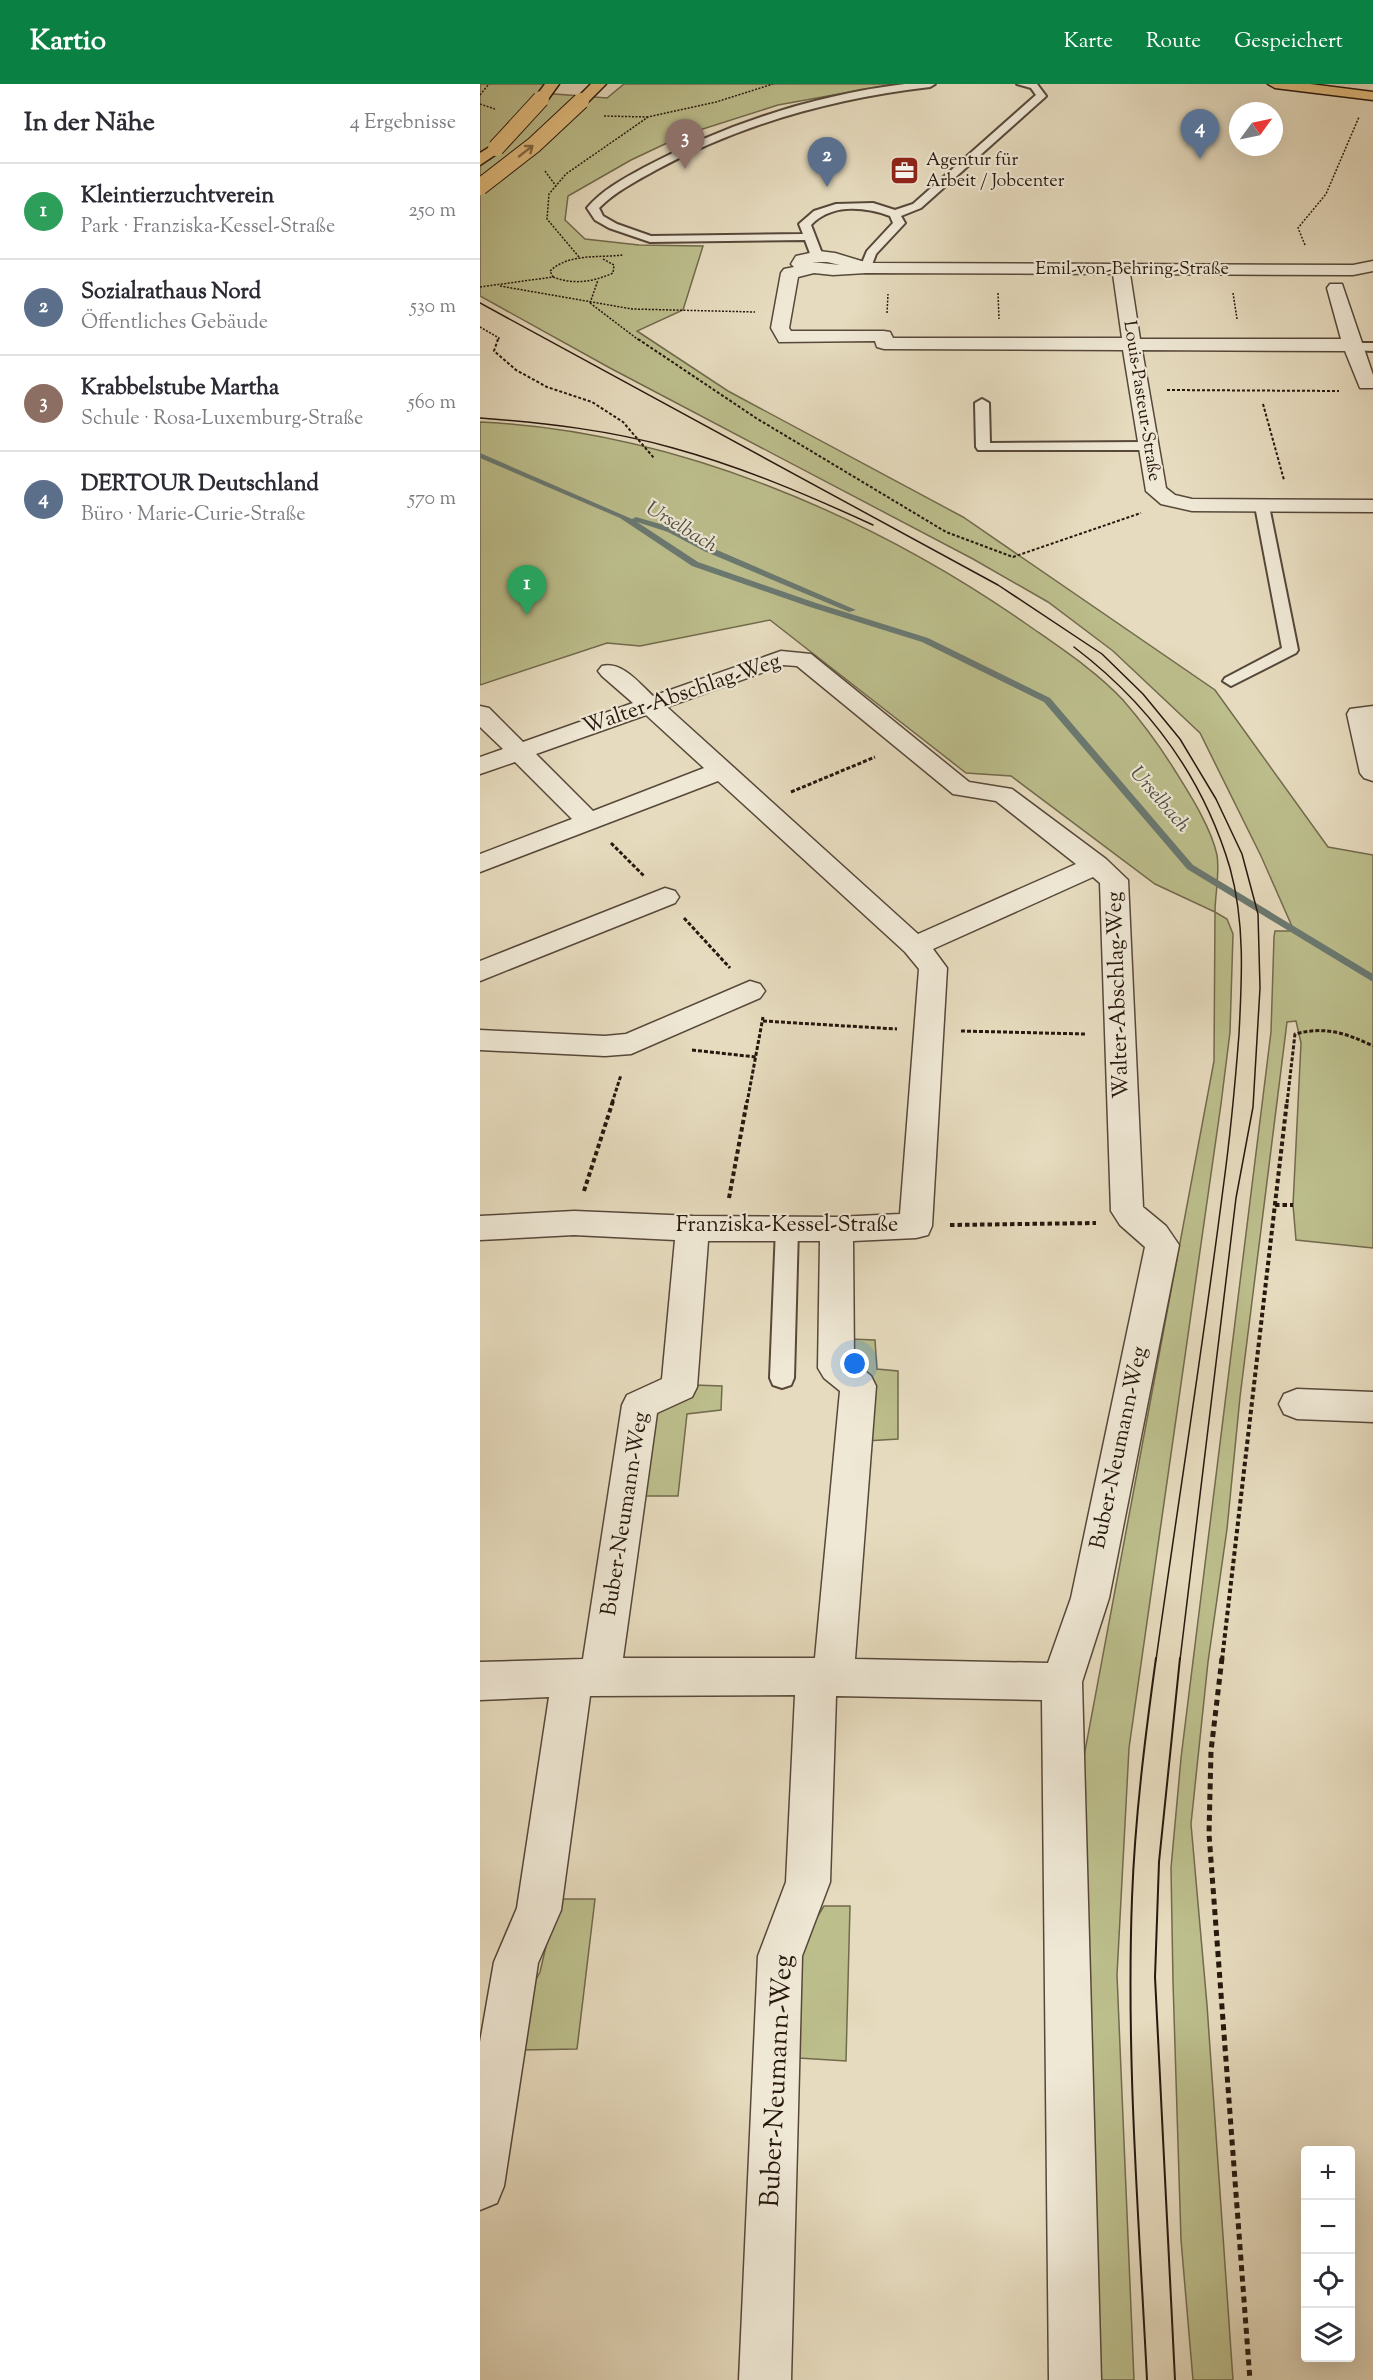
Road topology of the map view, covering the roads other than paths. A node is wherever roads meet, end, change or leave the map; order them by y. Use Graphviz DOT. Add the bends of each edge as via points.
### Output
graph roads {
  1 [pos="552,84"];
  2 [pos="569,84"];
  3 [pos="590,84"];
  4 [pos="599,84"];
  5 [pos="930,84"];
  6 [pos="1022,84"];
  7 [pos="1275,84"];
  8 [pos="1331,84"];
  9 [pos="1373,89"];
  10 [pos="1373,96"];
  11 [pos="549,100"];
  12 [pos="580,101"];
  13 [pos="480,160"];
  14 [pos="480,187"];
  15 [pos="895,214"];
  16 [pos="809,237"];
  17 [pos="814,262"];
  18 [pos="1373,266"];
  19 [pos="866,268"];
  20 [pos="1121,271"];
  21 [pos="1336,288"];
  22 [pos="1131,344"];
  23 [pos="1352,346"];
  24 [pos="1373,348"];
  25 [pos="1367,384"];
  26 [pos="982,403"];
  27 [pos="1147,447"];
  28 [pos="1262,506"];
  29 [pos="1373,506"];
  30 [pos="610,671"];
  31 [pos="1231,681"];
  32 [pos="651,705"];
  33 [pos="480,712"];
  34 [pos="1373,713"];
  35 [pos="519,752"];
  36 [pos="480,766"];
  37 [pos="722,770"];
  38 [pos="1373,773"];
  39 [pos="589,821"];
  40 [pos="480,864"];
  41 [pos="1096,865"];
  42 [pos="665,897"];
  43 [pos="915,946"];
  44 [pos="480,972"];
  45 [pos="750,991"];
  46 [pos="480,1040"];
  47 [pos="1138,1223"];
  48 [pos="480,1228"];
  49 [pos="693,1228"];
  50 [pos="787,1228"];
  51 [pos="837,1229"];
  52 [pos="783,1378"];
  53 [pos="1298,1404"];
  54 [pos="1373,1407"];
  55 [pos="825,1677"];
  56 [pos="586,1678"];
  57 [pos="480,1681"];
  58 [pos="1062,1682"];
  59 [pos="480,2186"];
  60 [pos="765,2380"];
  61 [pos="1075,2380"];
  1 -- 11 [label="main road"];
  2 -- 11 [label="main road"];
  3 -- 12 [label="main road"];
  4 -- 12 [label="main road"];
  5 -- 16 [label="lane" via="846,98 730,131 670,157 604,196 593,208 599,218 613,226 650,239"];
  6 -- 15 [label="lane" via="1034,86 1041,96 917,206"];
  7 -- 10 [label="main road"];
  8 -- 9 [label="main road"];
  11 -- 13 [label="main road, bridge"];
  14 -- 12 [label="main road, one-way, bridge" via="534,145"];
  15 -- 16 [label="lane" via="873,206 827,210 810,218 806,224"];
  15 -- 19 [label="lane" via="899,223 871,253"];
  16 -- 17 [label="lane"];
  17 -- 19 [label="street, Emil-von-Behring-Straße" via="836,257"];
  17 -- 22 [label="street" via="789,273 780,328 785,338 884,336 884,343"];
  18 -- 20 [label="street, Emil-von-Behring-Straße" via="1353,270"];
  19 -- 20 [label="street, Emil-von-Behring-Straße"];
  20 -- 22 [label="street, Louis-Pasteur-Straße"];
  21 -- 23 [label="street"];
  22 -- 23 [label="street"];
  22 -- 27 [label="street, Louis-Pasteur-Straße"];
  23 -- 24 [label="lane"];
  23 -- 25 [label="street"];
  26 -- 27 [label="lane" via="983,447"];
  27 -- 28 [label="street, Louis-Pasteur-Straße" via="1156,491 1168,501"];
  28 -- 29 [label="street, Louis-Pasteur-Straße"];
  28 -- 31 [label="lane" via="1290,650"];
  30 -- 32 [label="street, Franziska-Kessel-Straße"];
  32 -- 35 [label="street, Walter-Abschlag-Weg"];
  32 -- 37 [label="street, Franziska-Kessel-Straße"];
  32 -- 41 [label="street, Walter-Abschlag-Weg" via="781,658 803,659 962,789 1003,794"];
  33 -- 35 [label="street"];
  34 -- 38 [label="street" via="1359,714"];
  35 -- 36 [label="street, Walter-Abschlag-Weg"];
  35 -- 39 [label="street"];
  37 -- 39 [label="street"];
  37 -- 43 [label="street, Franziska-Kessel-Straße"];
  39 -- 40 [label="street"];
  41 -- 43 [label="street"];
  41 -- 47 [label="street, Walter-Abschlag-Weg" via="1114,880 1128,1211"];
  42 -- 44 [label="street"];
  43 -- 51 [label="street, Franziska-Kessel-Straße" via="933,968 916,1226"];
  45 -- 46 [label="street" via="631,1044"];
  47 -- 58 [label="street, Buber-Neumann-Weg" via="1155,1233 1162,1245 1090,1598"];
  48 -- 49 [label="street, Franziska-Kessel-Straße" via="574,1223"];
  49 -- 50 [label="street, Franziska-Kessel-Straße"];
  49 -- 56 [label="street, Buber-Neumann-Weg" via="679,1387 640,1405"];
  50 -- 51 [label="street, Franziska-Kessel-Straße"];
  50 -- 52 [label="lane"];
  51 -- 55 [label="street, Buber-Neumann-Weg" via="837,1368 858,1386"];
  53 -- 54 [label="street"];
  55 -- 56 [label="street"];
  55 -- 58 [label="street"];
  55 -- 60 [label="street, Buber-Neumann-Weg" via="808,1882 780,1956"];
  56 -- 57 [label="street"];
  56 -- 59 [label="street, Buber-Neumann-Weg" via="540,1910 516,1962"];
  58 -- 61 [label="street, Buber-Neumann-Weg"];
}
